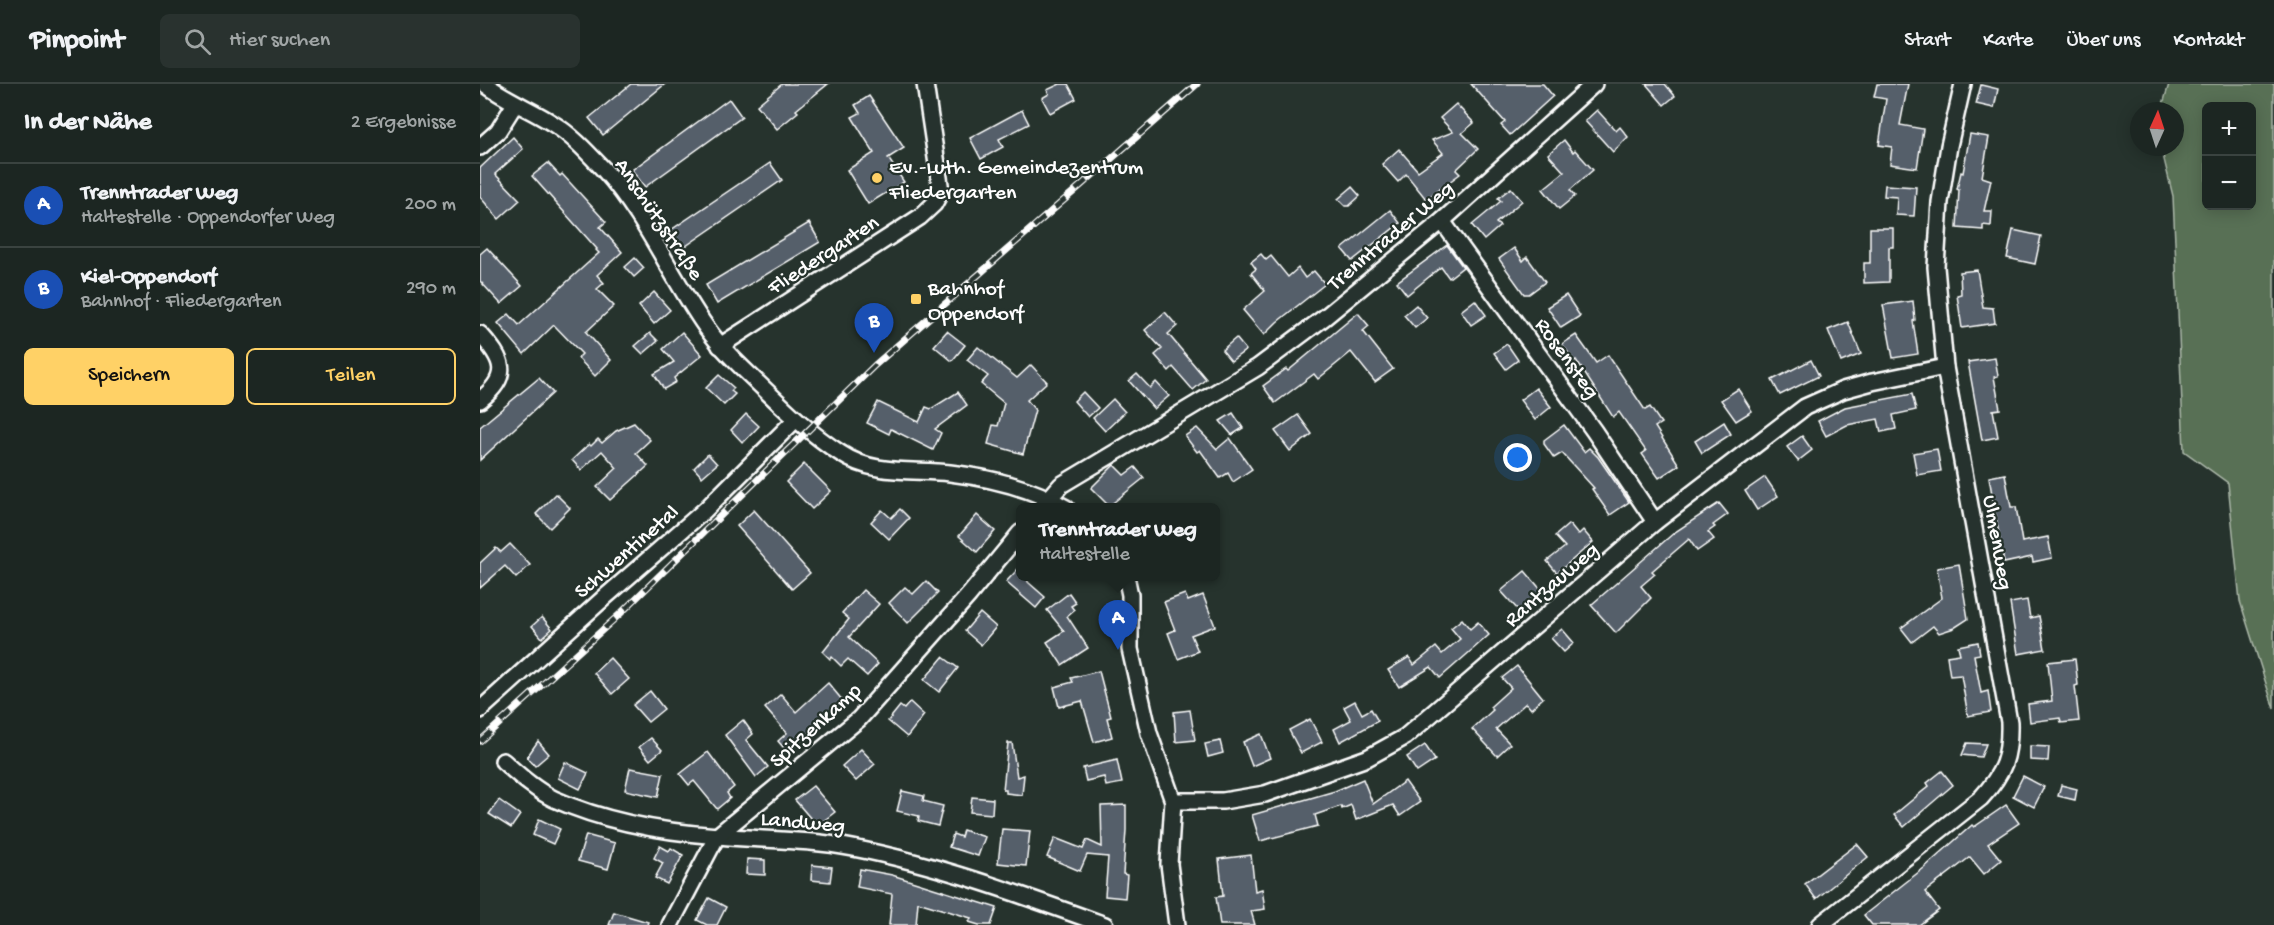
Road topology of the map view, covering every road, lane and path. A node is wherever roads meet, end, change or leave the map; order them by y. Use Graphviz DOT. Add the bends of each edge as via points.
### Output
graph roads {
  1 [pos="485,84"];
  2 [pos="925,84"];
  3 [pos="1594,84"];
  4 [pos="1963,84"];
  5 [pos="515,104"];
  6 [pos="480,147"];
  7 [pos="1442,221"];
  8 [pos="480,333"];
  9 [pos="722,349"];
  10 [pos="1945,367"];
  11 [pos="480,400"];
  12 [pos="796,419"];
  13 [pos="1045,503"];
  14 [pos="1655,522"];
  15 [pos="1016,538"];
  16 [pos="1127,581"];
  17 [pos="480,710"];
  18 [pos="503,761"];
  19 [pos="1173,801"];
  20 [pos="717,836"];
  21 [pos="670,925"];
  22 [pos="1105,925"];
  23 [pos="1177,925"];
  24 [pos="1820,925"];
  1 -- 5 [label="street, Anschützstraße"];
  2 -- 9 [label="street, Fliedergarten" via="941,191 934,204 920,218"];
  3 -- 7 [label="street, Trenntrader Weg"];
  4 -- 10 [label="street, Ulmenweg" via="1945,166 1937,232 1936,267"];
  5 -- 6 [label="street" via="498,131"];
  5 -- 9 [label="street, Anschützstraße" via="552,123 606,172"];
  7 -- 13 [label="street, Trenntrader Weg" via="1258,367 1061,485"];
  7 -- 14 [label="street, Rosensteg" via="1581,412"];
  8 -- 11 [label="street" via="501,365 492,391"];
  9 -- 12 [label="street, Anschützstraße"];
  10 -- 14 [label="street, Rantzauweg" via="1843,390 1805,407"];
  10 -- 24 [label="street, Ulmenweg" via="2010,745 1996,781 1981,798"];
  12 -- 13 [label="street, Anschützstraße" via="808,431 863,465 900,472 985,478 1020,487"];
  12 -- 17 [label="street, Schwentinetal" via="705,510"];
  14 -- 19 [label="street, Rantzauweg" via="1405,737 1367,758 1265,794 1224,801"];
  15 -- 20 [label="street, Spitzenkamp" via="859,719"];
  16 -- 19 [label="street" via="1130,649 1149,733"];
  18 -- 20 [label="street, Landweg" via="553,799 572,806 618,821"];
  19 -- 23 [label="street" via="1169,864"];
  20 -- 21 [label="street, Spitzenkamp"];
  20 -- 22 [label="street, Landweg" via="852,847 953,873"];
}
